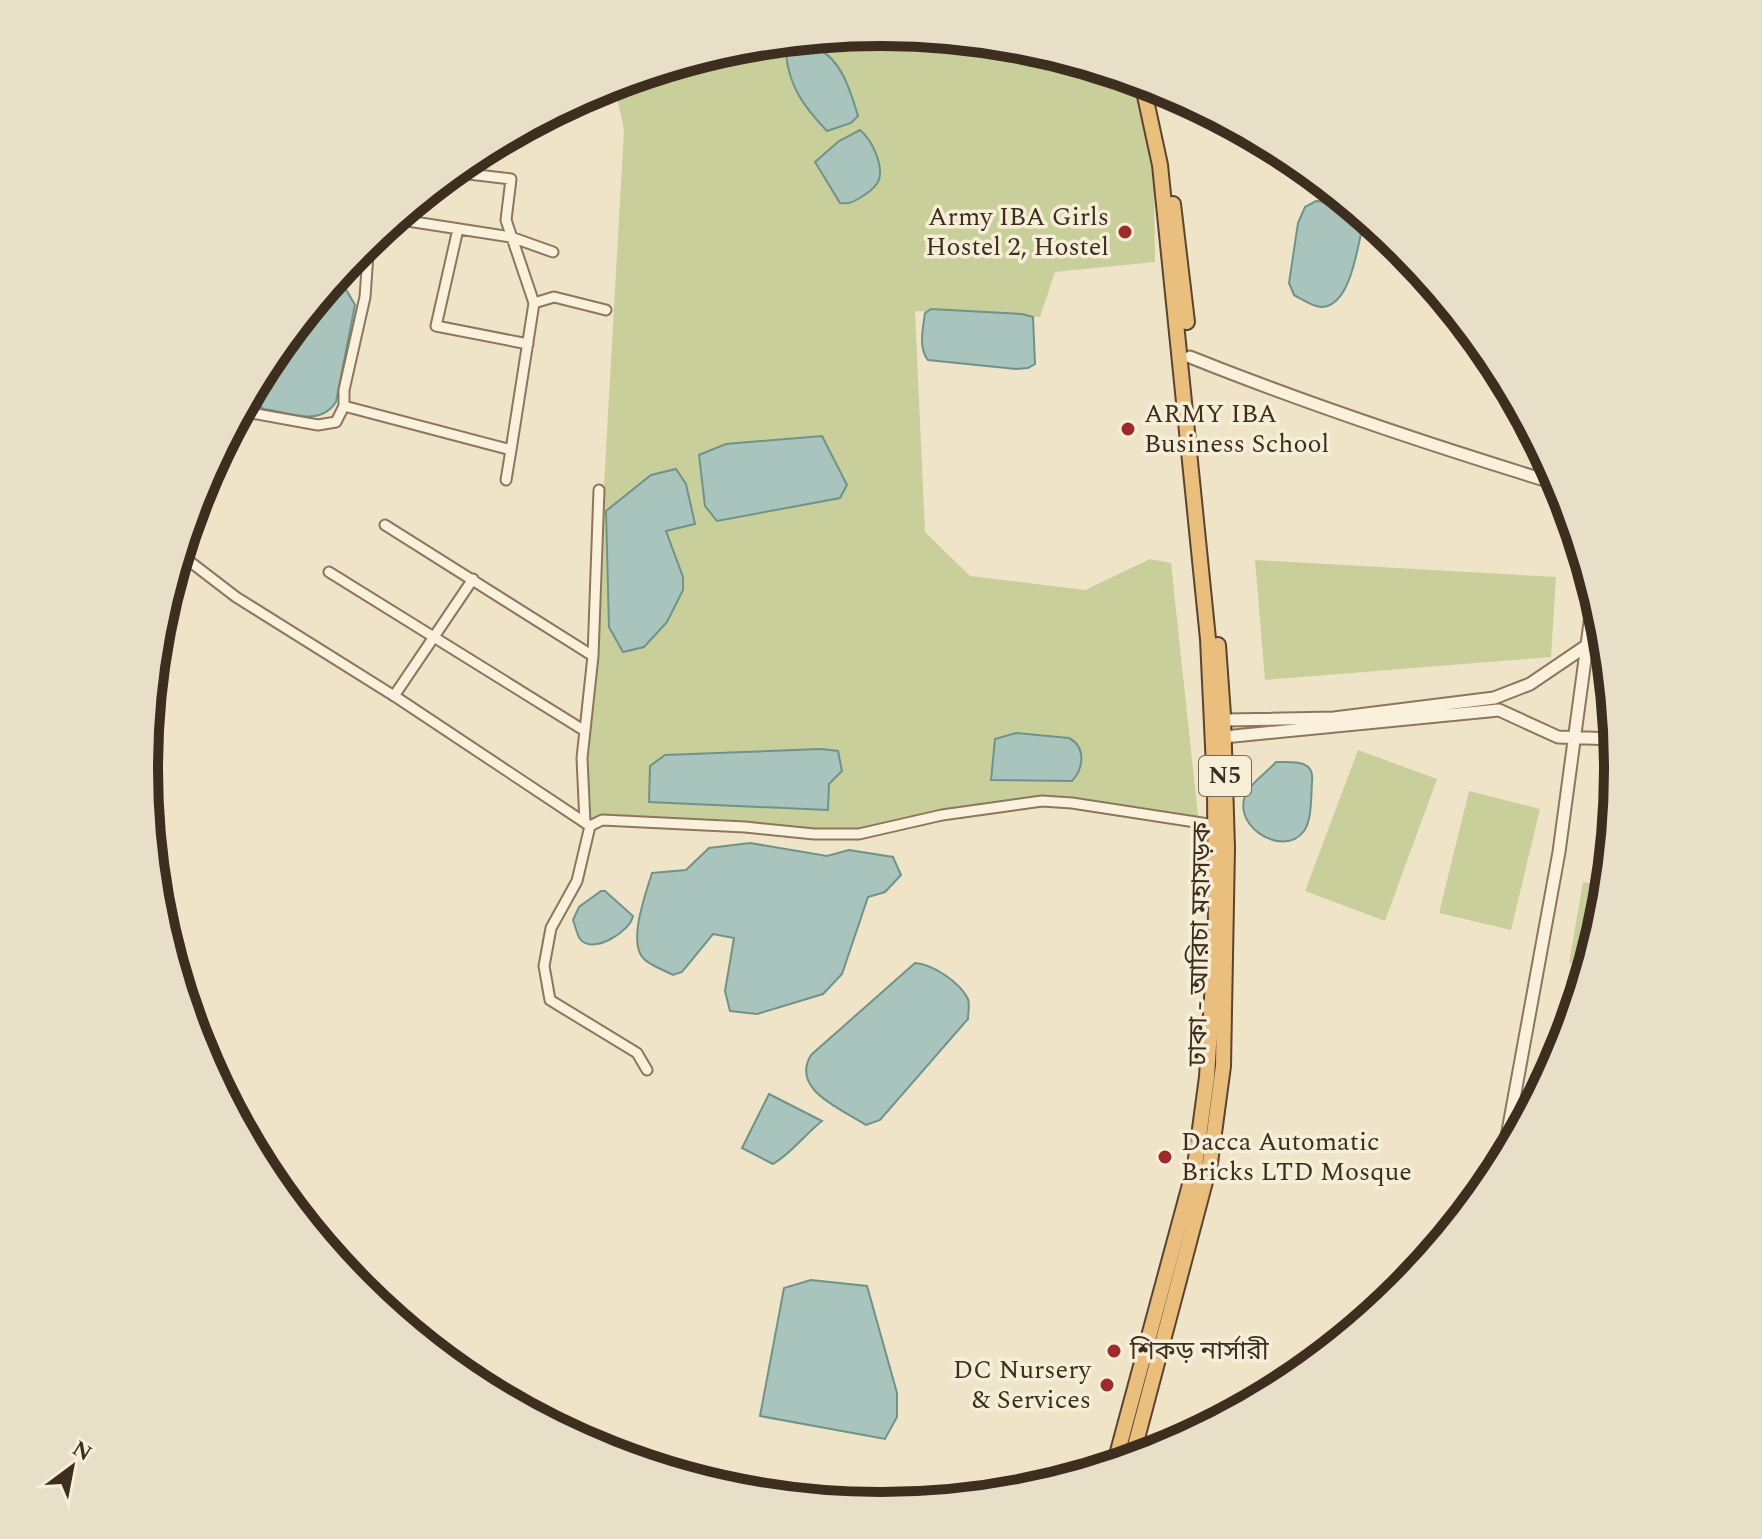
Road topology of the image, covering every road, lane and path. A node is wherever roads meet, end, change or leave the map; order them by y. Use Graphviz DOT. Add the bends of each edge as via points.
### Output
graph roads {
  1 [pos="1145,96"];
  2 [pos="1156,100"];
  3 [pos="471,174"];
  4 [pos="410,221"];
  5 [pos="458,229"];
  6 [pos="511,237"];
  7 [pos="553,252"];
  8 [pos="368,259"];
  9 [pos="534,303"];
  10 [pos="606,310"];
  11 [pos="528,344"];
  12 [pos="1190,357"];
  13 [pos="344,406"];
  14 [pos="251,413"];
  15 [pos="511,450"];
  16 [pos="506,480"];
  17 [pos="1543,480"];
  18 [pos="599,490"];
  19 [pos="385,525"];
  20 [pos="189,561"];
  21 [pos="329,572"];
  22 [pos="473,579"];
  23 [pos="1590,626"];
  24 [pos="434,638"];
  25 [pos="1588,648"];
  26 [pos="1594,650"];
  27 [pos="593,656"];
  28 [pos="394,696"];
  29 [pos="1224,720"];
  30 [pos="585,731"];
  31 [pos="1224,737"];
  32 [pos="1603,738"];
  33 [pos="1575,739"];
  34 [pos="588,825"];
  35 [pos="1215,825"];
  36 [pos="647,1070"];
  37 [pos="1508,1131"];
  38 [pos="1135,1447"];
  39 [pos="1117,1454"];
  1 -- 35 [label="highway, N5" via="1160,165 1189,436 1208,639"];
  2 -- 12 [label="highway, ঢাকা - আরিচা মহাসড়ক / N5" via="1178,231"];
  3 -- 6 [label="street" via="511,179 506,220"];
  4 -- 5 [label="street"];
  5 -- 6 [label="street"];
  5 -- 11 [label="street" via="436,326"];
  6 -- 7 [label="street"];
  6 -- 9 [label="street"];
  8 -- 13 [label="street"];
  9 -- 10 [label="street" via="554,297"];
  9 -- 11 [label="street"];
  11 -- 15 [label="street"];
  12 -- 17 [label="street" via="1343,416"];
  12 -- 29 [label="highway, ঢাকা - আরিচা মহাসড়ক / N5"];
  13 -- 14 [label="street" via="336,422 326,425"];
  13 -- 15 [label="street"];
  15 -- 16 [label="street"];
  18 -- 27 [label="street"];
  19 -- 22 [label="street"];
  20 -- 28 [label="street" via="236,597"];
  21 -- 24 [label="street"];
  22 -- 24 [label="street"];
  22 -- 27 [label="street"];
  23 -- 25 [label="street"];
  24 -- 28 [label="street"];
  24 -- 30 [label="street"];
  25 -- 26 [label="street"];
  25 -- 29 [label="street" via="1530,684 1494,698 1334,718"];
  25 -- 33 [label="street"];
  27 -- 30 [label="street"];
  28 -- 34 [label="street"];
  29 -- 31 [label="highway, ঢাকা - আরিচা মহাসড়ক / N5"];
  30 -- 34 [label="street"];
  31 -- 33 [label="street" via="1499,710 1558,737"];
  31 -- 38 [label="highway, ঢাকা - আরিচা মহাসড়ক / N5" via="1223,1066 1210,1163"];
  32 -- 33 [label="street"];
  33 -- 37 [label="street"];
  34 -- 35 [label="street" via="602,820 859,834 1042,801"];
  34 -- 36 [label="street" via="577,881 551,928 544,966 550,1000 637,1053"];
  35 -- 39 [label="highway, ঢাকা - আরিচা মহাসড়ক / N5" via="1216,934 1195,1166"];
}
